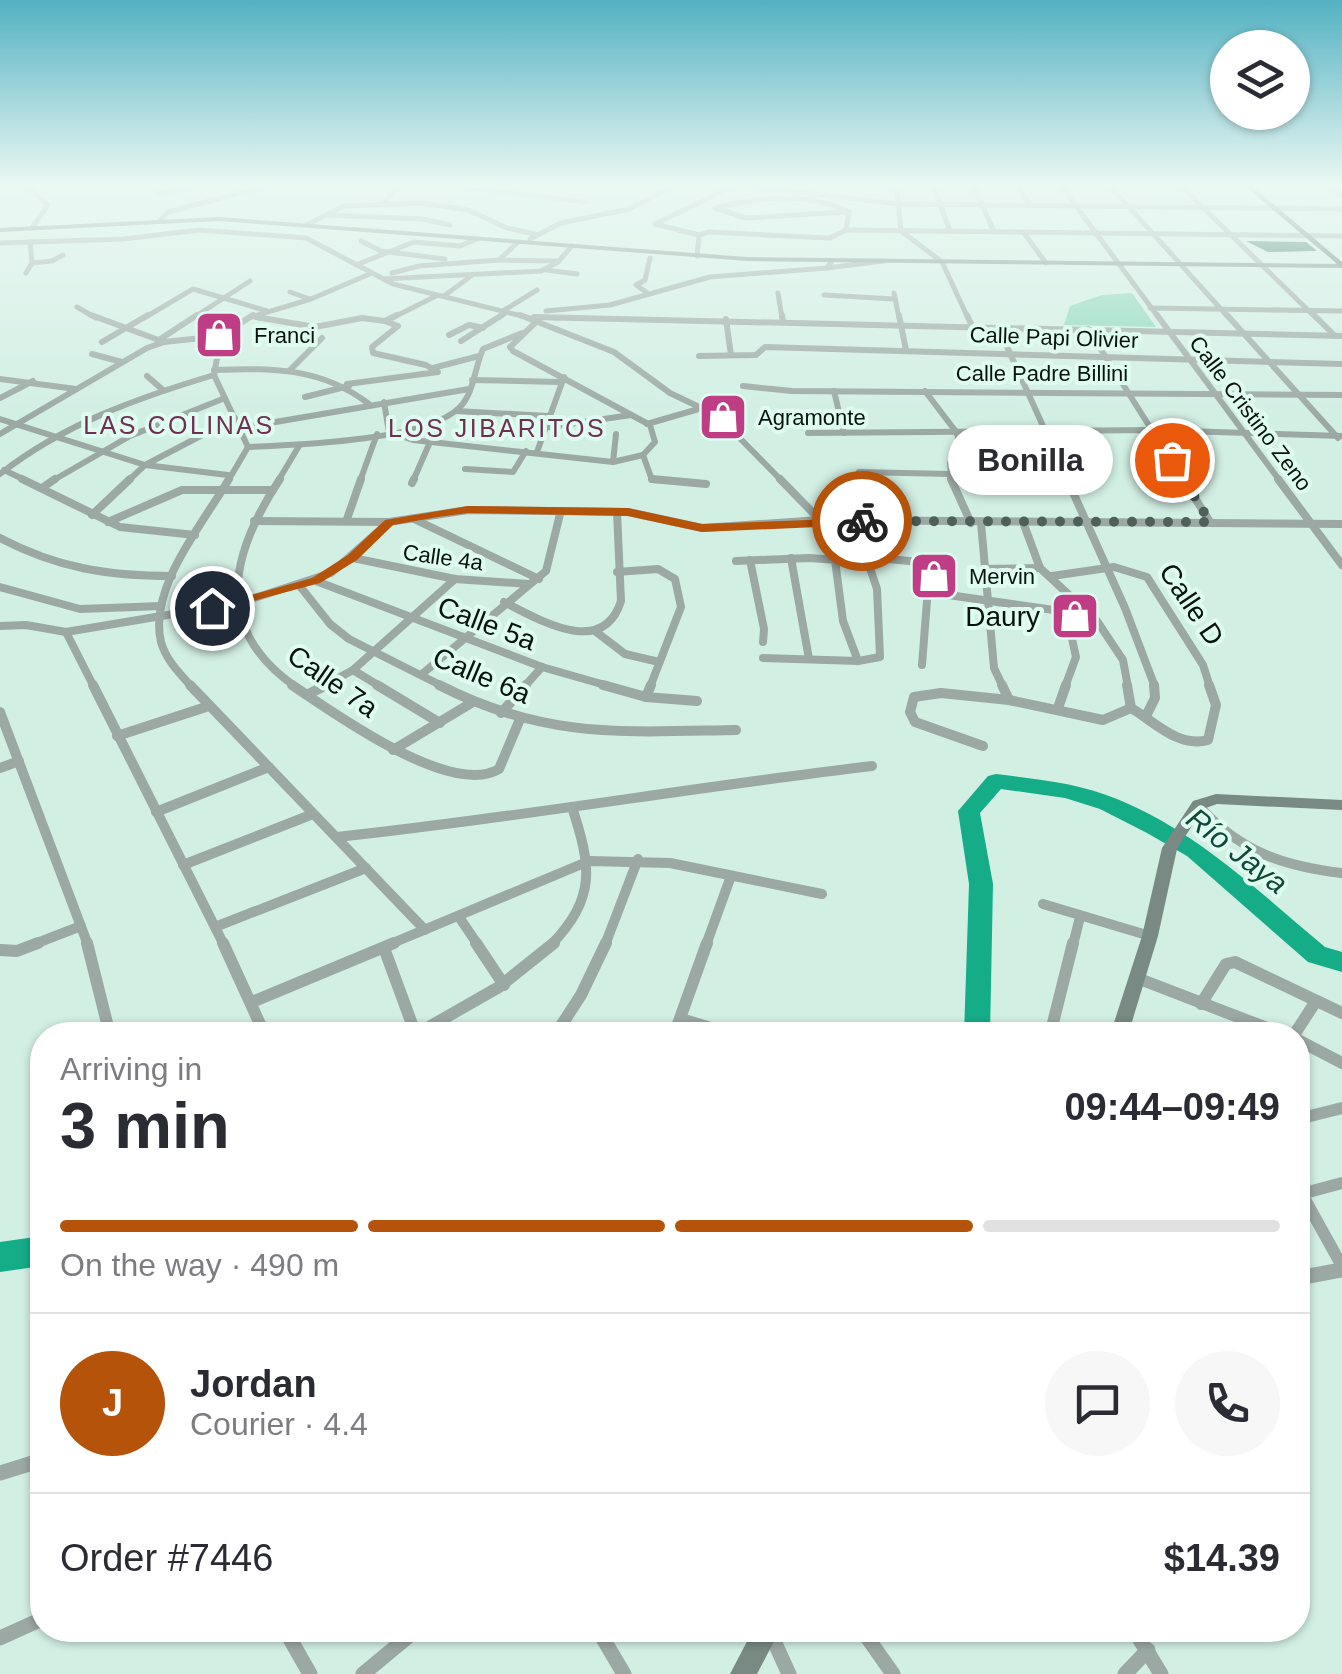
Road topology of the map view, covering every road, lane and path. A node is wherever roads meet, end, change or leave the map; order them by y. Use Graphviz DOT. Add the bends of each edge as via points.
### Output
graph roads {
  1 [pos="31,264"];
  2 [pos="441,264"];
  3 [pos="555,264"];
  4 [pos="649,264"];
  5 [pos="828,264"];
  6 [pos="943,264"];
  7 [pos="1118,264"];
  8 [pos="1177,264"];
  9 [pos="1182,264"];
  10 [pos="356,265"];
  11 [pos="1263,266"];
  12 [pos="1342,266"];
  13 [pos="546,270"];
  14 [pos="26,273"];
  15 [pos="577,274"];
  16 [pos="377,276"];
  17 [pos="472,276"];
  18 [pos="250,282"];
  19 [pos="537,290"];
  20 [pos="290,292"];
  21 [pos="778,293"];
  22 [pos="649,294"];
  23 [pos="824,295"];
  24 [pos="440,296"];
  25 [pos="226,297"];
  26 [pos="311,299"];
  27 [pos="77,307"];
  28 [pos="1150,308"];
  29 [pos="1220,309"];
  30 [pos="267,311"];
  31 [pos="1310,311"];
  32 [pos="1342,311"];
  33 [pos="508,312"];
  34 [pos="250,316"];
  35 [pos="528,317"];
  36 [pos="726,319"];
  37 [pos="385,321"];
  38 [pos="538,321"];
  39 [pos="783,321"];
  40 [pos="900,324"];
  41 [pos="972,326"];
  42 [pos="998,326"];
  43 [pos="483,328"];
  44 [pos="1088,328"];
  45 [pos="124,329"];
  46 [pos="1168,331"];
  47 [pos="522,332"];
  48 [pos="1242,333"];
  49 [pos="449,335"];
  50 [pos="220,336"];
  51 [pos="322,338"];
  52 [pos="1340,338"];
  53 [pos="162,341"];
  54 [pos="461,341"];
  55 [pos="102,342"];
  56 [pos="906,350"];
  57 [pos="1008,353"];
  58 [pos="92,354"];
  59 [pos="731,355"];
  60 [pos="479,356"];
  61 [pos="699,356"];
  62 [pos="1106,356"];
  63 [pos="1189,360"];
  64 [pos="122,362"];
  65 [pos="1267,362"];
  66 [pos="1342,364"];
  67 [pos="433,368"];
  68 [pos="290,370"];
  69 [pos="214,372"];
  70 [pos="147,376"];
  71 [pos="0,379"];
  72 [pos="34,380"];
  73 [pos="472,380"];
  74 [pos="562,380"];
  75 [pos="348,385"];
  76 [pos="743,386"];
  77 [pos="76,389"];
  78 [pos="468,389"];
  79 [pos="163,390"];
  80 [pos="1026,390"];
  81 [pos="834,391"];
  82 [pos="925,391"];
  83 [pos="1128,391"];
  84 [pos="1213,392"];
  85 [pos="1298,394"];
  86 [pos="1342,395"];
  87 [pos="305,397"];
  88 [pos="0,398"];
  89 [pos="225,398"];
  90 [pos="384,402"];
  91 [pos="369,404"];
  92 [pos="702,408"];
  93 [pos="456,411"];
  94 [pos="632,415"];
  95 [pos="548,416"];
  96 [pos="235,418"];
  97 [pos="0,419"];
  98 [pos="15,423"];
  99 [pos="647,424"];
  100 [pos="550,427"];
  101 [pos="240,428"];
  102 [pos="1043,430"];
  103 [pos="1152,430"];
  104 [pos="1242,431"];
  105 [pos="389,432"];
  106 [pos="808,433"];
  107 [pos="844,433"];
  108 [pos="956,433"];
  109 [pos="0,434"];
  110 [pos="377,434"];
  111 [pos="616,434"];
  112 [pos="56,436"];
  113 [pos="1340,438"];
  114 [pos="430,442"];
  115 [pos="299,446"];
  116 [pos="248,447"];
  117 [pos="98,450"];
  118 [pos="526,451"];
  119 [pos="536,452"];
  120 [pos="643,454"];
  121 [pos="613,462"];
  122 [pos="145,465"];
  123 [pos="466,469"];
  124 [pos="2,472"];
  125 [pos="859,472"];
  126 [pos="949,474"];
  127 [pos="228,475"];
  128 [pos="412,483"];
  129 [pos="706,484"];
  130 [pos="42,488"];
  131 [pos="220,490"];
  132 [pos="272,490"];
  133 [pos="617,512"];
  134 [pos="560,514"];
  135 [pos="92,515"];
  136 [pos="413,518"];
  137 [pos="346,519"];
  138 [pos="820,520"];
  139 [pos="254,521"];
  140 [pos="865,521"];
  141 [pos="1085,521"];
  142 [pos="107,522"];
  143 [pos="389,522"];
  144 [pos="1023,522"];
  145 [pos="1210,522"];
  146 [pos="976,523"];
  147 [pos="1311,524"];
  148 [pos="1342,524"];
  149 [pos="195,535"];
  150 [pos="0,538"];
  151 [pos="353,558"];
  152 [pos="791,558"];
  153 [pos="736,560"];
  154 [pos="750,560"];
  155 [pos="835,560"];
  156 [pos="868,560"];
  157 [pos="920,562"];
  158 [pos="1342,565"];
  159 [pos="1040,568"];
  160 [pos="1106,568"];
  161 [pos="985,569"];
  162 [pos="617,572"];
  163 [pos="172,576"];
  164 [pos="1052,576"];
  165 [pos="454,579"];
  166 [pos="316,580"];
  167 [pos="535,581"];
  168 [pos="299,585"];
  169 [pos="0,587"];
  170 [pos="990,600"];
  171 [pos="504,602"];
  172 [pos="239,603"];
  173 [pos="161,606"];
  174 [pos="1086,610"];
  175 [pos="1066,611"];
  176 [pos="410,618"];
  177 [pos="158,620"];
  178 [pos="0,626"];
  179 [pos="595,630"];
  180 [pos="66,632"];
  181 [pos="464,638"];
  182 [pos="762,642"];
  183 [pos="374,654"];
  184 [pos="763,658"];
  185 [pos="809,658"];
  186 [pos="858,660"];
  187 [pos="658,662"];
  188 [pos="922,666"];
  189 [pos="542,668"];
  190 [pos="352,670"];
  191 [pos="422,674"];
  192 [pos="307,695"];
  193 [pos="646,698"];
  194 [pos="1009,700"];
  195 [pos="473,702"];
  196 [pos="697,702"];
  197 [pos="209,706"];
  198 [pos="1058,708"];
  199 [pos="1132,708"];
  200 [pos="0,712"];
  201 [pos="500,713"];
  202 [pos="1146,716"];
  203 [pos="520,718"];
  204 [pos="440,723"];
  205 [pos="736,730"];
  206 [pos="117,736"];
  207 [pos="983,746"];
  208 [pos="394,750"];
  209 [pos="18,761"];
  210 [pos="872,766"];
  211 [pos="268,767"];
  212 [pos="0,768"];
  213 [pos="1198,805"];
  214 [pos="1342,805"];
  215 [pos="572,808"];
  216 [pos="156,812"];
  217 [pos="314,814"];
  218 [pos="337,837"];
  219 [pos="638,860"];
  220 [pos="589,861"];
  221 [pos="184,866"];
  222 [pos="366,868"];
  223 [pos="1342,873"];
  224 [pos="731,876"];
  225 [pos="822,894"];
  226 [pos="1043,904"];
  227 [pos="459,917"];
  228 [pos="1080,917"];
  229 [pos="81,926"];
  230 [pos="215,927"];
  231 [pos="425,930"];
  232 [pos="1150,936"];
  233 [pos="384,948"];
  234 [pos="0,950"];
  235 [pos="1136,978"];
  236 [pos="504,985"];
  237 [pos="1316,1001"];
  238 [pos="252,1002"];
  239 [pos="1201,1004"];
  240 [pos="1342,1014"];
  241 [pos="681,1019"];
  242 [pos="108,1022"];
  243 [pos="260,1022"];
  244 [pos="410,1022"];
  245 [pos="438,1022"];
  246 [pos="566,1022"];
  247 [pos="680,1022"];
  248 [pos="691,1022"];
  249 [pos="1053,1022"];
  250 [pos="1123,1022"];
  251 [pos="1250,1022"];
  252 [pos="1304,1022"];
  253 [pos="1310,1045"];
  254 [pos="1342,1063"];
  255 [pos="1342,1108"];
  256 [pos="1310,1116"];
  257 [pos="1342,1183"];
  258 [pos="1310,1188"];
  259 [pos="1310,1210"];
  260 [pos="1342,1268"];
  261 [pos="1310,1275"];
  262 [pos="30,1464"];
  263 [pos="0,1473"];
  264 [pos="30,1624"];
  265 [pos="0,1638"];
  266 [pos="292,1642"];
  267 [pos="402,1642"];
  268 [pos="605,1642"];
  269 [pos="761,1642"];
  270 [pos="773,1642"];
  271 [pos="870,1642"];
  272 [pos="1142,1642"];
  273 [pos="1148,1650"];
  274 [pos="310,1674"];
  275 [pos="363,1674"];
  276 [pos="624,1674"];
  277 [pos="743,1674"];
  278 [pos="788,1674"];
  279 [pos="893,1674"];
  280 [pos="1124,1674"];
  281 [pos="1161,1674"];
  1 -- 14 [label="street"];
  2 -- 16 [label="street"];
  3 -- 13 [label="street"];
  4 -- 22 [label="street" via="645,280 636,284"];
  5 -- 22 [label="street" via="710,277"];
  6 -- 41 [label="street"];
  7 -- 28 [label="street, Calle Cristino Zeno"];
  8 -- 29 [label="street"];
  9 -- 11 [label="street"];
  10 -- 16 [label="street"];
  11 -- 12 [label="street"];
  11 -- 31 [label="street"];
  13 -- 15 [label="street"];
  13 -- 17 [label="street"];
  16 -- 17 [label="street"];
  16 -- 24 [label="street"];
  16 -- 26 [label="street"];
  17 -- 24 [label="street"];
  18 -- 25 [label="street"];
  19 -- 33 [label="street"];
  20 -- 26 [label="street"];
  21 -- 39 [label="street"];
  22 -- 33 [label="street"];
  23 -- 40 [label="street" via="895,295"];
  24 -- 33 [label="street"];
  24 -- 37 [label="street"];
  25 -- 30 [label="street"];
  25 -- 45 [label="street" via="190,290"];
  25 -- 53 [label="street"];
  26 -- 30 [label="street"];
  27 -- 45 [label="street"];
  28 -- 29 [label="street"];
  28 -- 46 [label="street, Calle Cristino Zeno"];
  29 -- 31 [label="street"];
  29 -- 48 [label="street"];
  30 -- 34 [label="street"];
  31 -- 32 [label="street"];
  31 -- 52 [label="street"];
  33 -- 35 [label="street"];
  33 -- 43 [label="street"];
  34 -- 37 [label="street" via="315,327"];
  34 -- 50 [label="street"];
  35 -- 36 [label="street"];
  35 -- 38 [label="street"];
  36 -- 39 [label="street"];
  36 -- 59 [label="street"];
  37 -- 67 [label="street" via="398,326 372,346 373,353"];
  38 -- 47 [label="street"];
  38 -- 92 [label="street" via="614,352"];
  39 -- 40 [label="street"];
  40 -- 41 [label="street"];
  40 -- 56 [label="street"];
  41 -- 42 [label="street"];
  42 -- 44 [label="street"];
  42 -- 57 [label="street"];
  43 -- 49 [label="street" via="469,325"];
  43 -- 54 [label="street"];
  44 -- 46 [label="street"];
  44 -- 62 [label="street"];
  45 -- 53 [label="street"];
  45 -- 55 [label="street"];
  46 -- 48 [label="street"];
  46 -- 63 [label="street, Calle Cristino Zeno"];
  47 -- 60 [label="street" via="488,345"];
  47 -- 74 [label="street" via="513,351"];
  48 -- 52 [label="street"];
  48 -- 65 [label="street"];
  50 -- 53 [label="street"];
  50 -- 69 [label="street"];
  51 -- 68 [label="street"];
  53 -- 64 [label="street"];
  56 -- 57 [label="street, Calle Papi Olivier"];
  56 -- 59 [label="street, Calle Papi Olivier" via="766,348"];
  57 -- 62 [label="street, Calle Papi Olivier"];
  57 -- 80 [label="street"];
  58 -- 64 [label="street"];
  59 -- 61 [label="street, Calle Papi Olivier"];
  60 -- 67 [label="street"];
  60 -- 73 [label="street"];
  62 -- 63 [label="street, Calle Papi Olivier"];
  62 -- 83 [label="street"];
  63 -- 65 [label="street, Calle Papi Olivier"];
  63 -- 84 [label="street, Calle Cristino Zeno"];
  64 -- 77 [label="street"];
  65 -- 66 [label="street, Calle Papi Olivier"];
  65 -- 85 [label="street"];
  67 -- 75 [label="street" via="437,373 415,379"];
  68 -- 69 [label="street"];
  68 -- 75 [label="street"];
  69 -- 79 [label="street"];
  69 -- 89 [label="street"];
  70 -- 79 [label="street"];
  71 -- 72 [label="street"];
  72 -- 77 [label="street"];
  72 -- 88 [label="street"];
  73 -- 74 [label="street"];
  73 -- 78 [label="street"];
  74 -- 94 [label="street"];
  74 -- 95 [label="street"];
  75 -- 87 [label="street"];
  75 -- 91 [label="street"];
  76 -- 81 [label="street, Calle Padre Billini"];
  77 -- 98 [label="street"];
  78 -- 90 [label="street"];
  78 -- 93 [label="street"];
  79 -- 112 [label="street"];
  80 -- 82 [label="street, Calle Padre Billini"];
  80 -- 83 [label="street, Calle Padre Billini"];
  80 -- 102 [label="street"];
  81 -- 82 [label="street, Calle Padre Billini"];
  81 -- 107 [label="street"];
  82 -- 108 [label="street"];
  83 -- 84 [label="street, Calle Padre Billini"];
  83 -- 103 [label="street"];
  84 -- 85 [label="street, Calle Padre Billini"];
  84 -- 104 [label="street, Calle Cristino Zeno"];
  85 -- 86 [label="street, Calle Padre Billini"];
  85 -- 113 [label="street"];
  89 -- 96 [label="street"];
  89 -- 117 [label="street"];
  90 -- 91 [label="street"];
  90 -- 105 [label="street"];
  91 -- 101 [label="street"];
  92 -- 99 [label="street"];
  92 -- 138 [label="street" via="752,446"];
  93 -- 95 [label="street"];
  93 -- 105 [label="street"];
  94 -- 99 [label="street"];
  94 -- 100 [label="street"];
  95 -- 100 [label="street"];
  96 -- 101 [label="street"];
  96 -- 122 [label="street"];
  97 -- 98 [label="street"];
  98 -- 109 [label="street"];
  98 -- 112 [label="street"];
  99 -- 120 [label="street" via="655,442"];
  100 -- 119 [label="street"];
  101 -- 116 [label="street"];
  102 -- 103 [label="street"];
  102 -- 108 [label="street"];
  102 -- 141 [label="street"];
  103 -- 104 [label="street"];
  103 -- 145 [label="street"];
  104 -- 113 [label="street"];
  104 -- 147 [label="street, Calle Cristino Zeno"];
  105 -- 110 [label="street"];
  105 -- 114 [label="street"];
  106 -- 107 [label="street"];
  107 -- 108 [label="street"];
  108 -- 126 [label="street" via="960,446"];
  110 -- 115 [label="street"];
  110 -- 137 [label="street"];
  111 -- 121 [label="street"];
  112 -- 117 [label="street"];
  112 -- 124 [label="street"];
  114 -- 118 [label="street"];
  114 -- 128 [label="street"];
  115 -- 116 [label="street"];
  115 -- 132 [label="street, Calle 7a"];
  116 -- 127 [label="street"];
  117 -- 122 [label="street"];
  117 -- 130 [label="street"];
  118 -- 119 [label="street"];
  118 -- 123 [label="street" via="513,472"];
  119 -- 121 [label="street"];
  120 -- 121 [label="street"];
  120 -- 129 [label="street" via="652,480"];
  122 -- 127 [label="street"];
  122 -- 135 [label="street"];
  124 -- 130 [label="street"];
  125 -- 126 [label="street"];
  126 -- 146 [label="street"];
  127 -- 131 [label="street"];
  130 -- 135 [label="street"];
  131 -- 132 [label="street"];
  131 -- 142 [label="street" via="182,490"];
  131 -- 149 [label="street"];
  132 -- 139 [label="street, Calle 7a"];
  133 -- 134 [label="street"];
  133 -- 138 [label="street" via="702,528"];
  133 -- 162 [label="street"];
  134 -- 136 [label="street" via="468,510"];
  134 -- 167 [label="street" via="546,570"];
  135 -- 142 [label="street"];
  136 -- 143 [label="street"];
  136 -- 167 [label="street"];
  137 -- 139 [label="street"];
  137 -- 143 [label="street"];
  138 -- 140 [label="street"];
  139 -- 172 [label="street, Calle 7a" via="238,558"];
  140 -- 146 [label="street"];
  140 -- 156 [label="street"];
  141 -- 144 [label="street"];
  141 -- 145 [label="street"];
  141 -- 160 [label="street"];
  142 -- 149 [label="street"];
  143 -- 151 [label="street"];
  144 -- 146 [label="street"];
  144 -- 159 [label="street"];
  145 -- 147 [label="street"];
  146 -- 161 [label="street"];
  147 -- 148 [label="street"];
  147 -- 158 [label="street, Calle Cristino Zeno"];
  149 -- 163 [label="street"];
  150 -- 163 [label="street" via="102,578"];
  151 -- 165 [label="street, Calle 4a"];
  151 -- 166 [label="street"];
  152 -- 154 [label="street"];
  152 -- 155 [label="street"];
  152 -- 185 [label="street"];
  153 -- 154 [label="street"];
  154 -- 182 [label="street"];
  155 -- 156 [label="street"];
  155 -- 186 [label="street" via="843,620"];
  156 -- 157 [label="street"];
  156 -- 186 [label="street" via="877,589 880,657"];
  159 -- 161 [label="street"];
  159 -- 164 [label="street"];
  160 -- 164 [label="street, Calle D"];
  160 -- 202 [label="street" via="1155,687"];
  160 -- 202 [label="street, Calle D" via="1138,569 1147,577 1203,664 1216,704 1208,740 1198,745"];
  161 -- 170 [label="street"];
  162 -- 179 [label="street" via="622,601 608,624"];
  162 -- 187 [label="street" via="658,569 675,579 681,607"];
  163 -- 173 [label="street"];
  164 -- 174 [label="street"];
  165 -- 167 [label="street, Calle 4a"];
  165 -- 176 [label="street"];
  166 -- 168 [label="street"];
  166 -- 176 [label="street, Calle 5a"];
  167 -- 171 [label="street"];
  168 -- 172 [label="street"];
  168 -- 183 [label="street, Calle 6a" via="330,624"];
  169 -- 173 [label="street" via="80,608"];
  170 -- 175 [label="street"];
  170 -- 188 [label="street" via="928,590"];
  170 -- 194 [label="street" via="994,668"];
  171 -- 179 [label="street" via="567,632"];
  171 -- 181 [label="street"];
  172 -- 177 [label="street"];
  172 -- 192 [label="street, Calle 7a" via="260,655"];
  173 -- 177 [label="street"];
  174 -- 175 [label="street"];
  174 -- 199 [label="street" via="1123,660"];
  175 -- 198 [label="street" via="1076,656"];
  176 -- 181 [label="street, Calle 5a"];
  176 -- 183 [label="street"];
  177 -- 180 [label="street"];
  177 -- 197 [label="street" via="171,663"];
  178 -- 180 [label="street"];
  179 -- 187 [label="street" via="625,654"];
  180 -- 206 [label="street"];
  181 -- 189 [label="street, Calle 5a"];
  181 -- 191 [label="street"];
  183 -- 190 [label="street"];
  183 -- 191 [label="street, Calle 6a"];
  184 -- 185 [label="street"];
  185 -- 186 [label="street"];
  187 -- 193 [label="street"];
  189 -- 193 [label="street, Calle 5a"];
  189 -- 201 [label="street"];
  190 -- 192 [label="street"];
  190 -- 204 [label="street"];
  191 -- 195 [label="street, Calle 6a"];
  192 -- 208 [label="street, Calle 7a"];
  193 -- 196 [label="street, Calle 5a"];
  194 -- 198 [label="street"];
  194 -- 207 [label="street" via="914,697 915,722"];
  195 -- 201 [label="street, Calle 6a"];
  195 -- 204 [label="street"];
  197 -- 206 [label="street"];
  197 -- 211 [label="street"];
  198 -- 199 [label="street" via="1103,720"];
  199 -- 202 [label="street"];
  200 -- 209 [label="street"];
  201 -- 203 [label="street, Calle 6a"];
  203 -- 205 [label="street, Calle 6a" via="596,732"];
  203 -- 208 [label="street, Calle 7a" via="500,768 484,775 436,768"];
  204 -- 208 [label="street"];
  206 -- 216 [label="street"];
  209 -- 212 [label="street"];
  209 -- 229 [label="street"];
  210 -- 215 [label="street"];
  211 -- 216 [label="street"];
  211 -- 217 [label="street"];
  213 -- 214 [label="street" via="1216,799"];
  213 -- 223 [label="street" via="1240,847 1292,868"];
  213 -- 232 [label="street" via="1170,848"];
  215 -- 218 [label="street"];
  215 -- 220 [label="street"];
  216 -- 221 [label="street"];
  217 -- 218 [label="street"];
  217 -- 221 [label="street"];
  218 -- 222 [label="street"];
  219 -- 220 [label="street"];
  219 -- 224 [label="street"];
  219 -- 246 [label="street"];
  220 -- 227 [label="street"];
  220 -- 236 [label="street" via="584,896 564,934"];
  221 -- 230 [label="street"];
  222 -- 230 [label="street"];
  222 -- 231 [label="street"];
  224 -- 225 [label="street"];
  224 -- 241 [label="street"];
  226 -- 228 [label="street"];
  227 -- 231 [label="street"];
  227 -- 236 [label="street"];
  228 -- 232 [label="street"];
  228 -- 249 [label="street"];
  229 -- 234 [label="street" via="17,951"];
  229 -- 242 [label="street" via="100,974"];
  230 -- 238 [label="street"];
  231 -- 233 [label="street"];
  232 -- 235 [label="street"];
  233 -- 238 [label="street"];
  233 -- 244 [label="street"];
  235 -- 239 [label="street"];
  235 -- 250 [label="street"];
  236 -- 245 [label="street"];
  237 -- 239 [label="street" via="1235,962 1226,964"];
  237 -- 240 [label="street"];
  237 -- 252 [label="street"];
  238 -- 243 [label="street"];
  239 -- 251 [label="street"];
  241 -- 247 [label="street"];
  241 -- 248 [label="street"];
  253 -- 254 [label="street"];
  255 -- 256 [label="street"];
  257 -- 258 [label="street"];
  259 -- 260 [label="street"];
  260 -- 261 [label="street"];
  262 -- 263 [label="street"];
  264 -- 265 [label="street"];
  266 -- 274 [label="street"];
  267 -- 275 [label="street"];
  268 -- 276 [label="street"];
  269 -- 277 [label="street"];
  270 -- 278 [label="street"];
  271 -- 279 [label="street"];
  272 -- 273 [label="street"];
  273 -- 280 [label="street"];
  273 -- 281 [label="street"];
}
